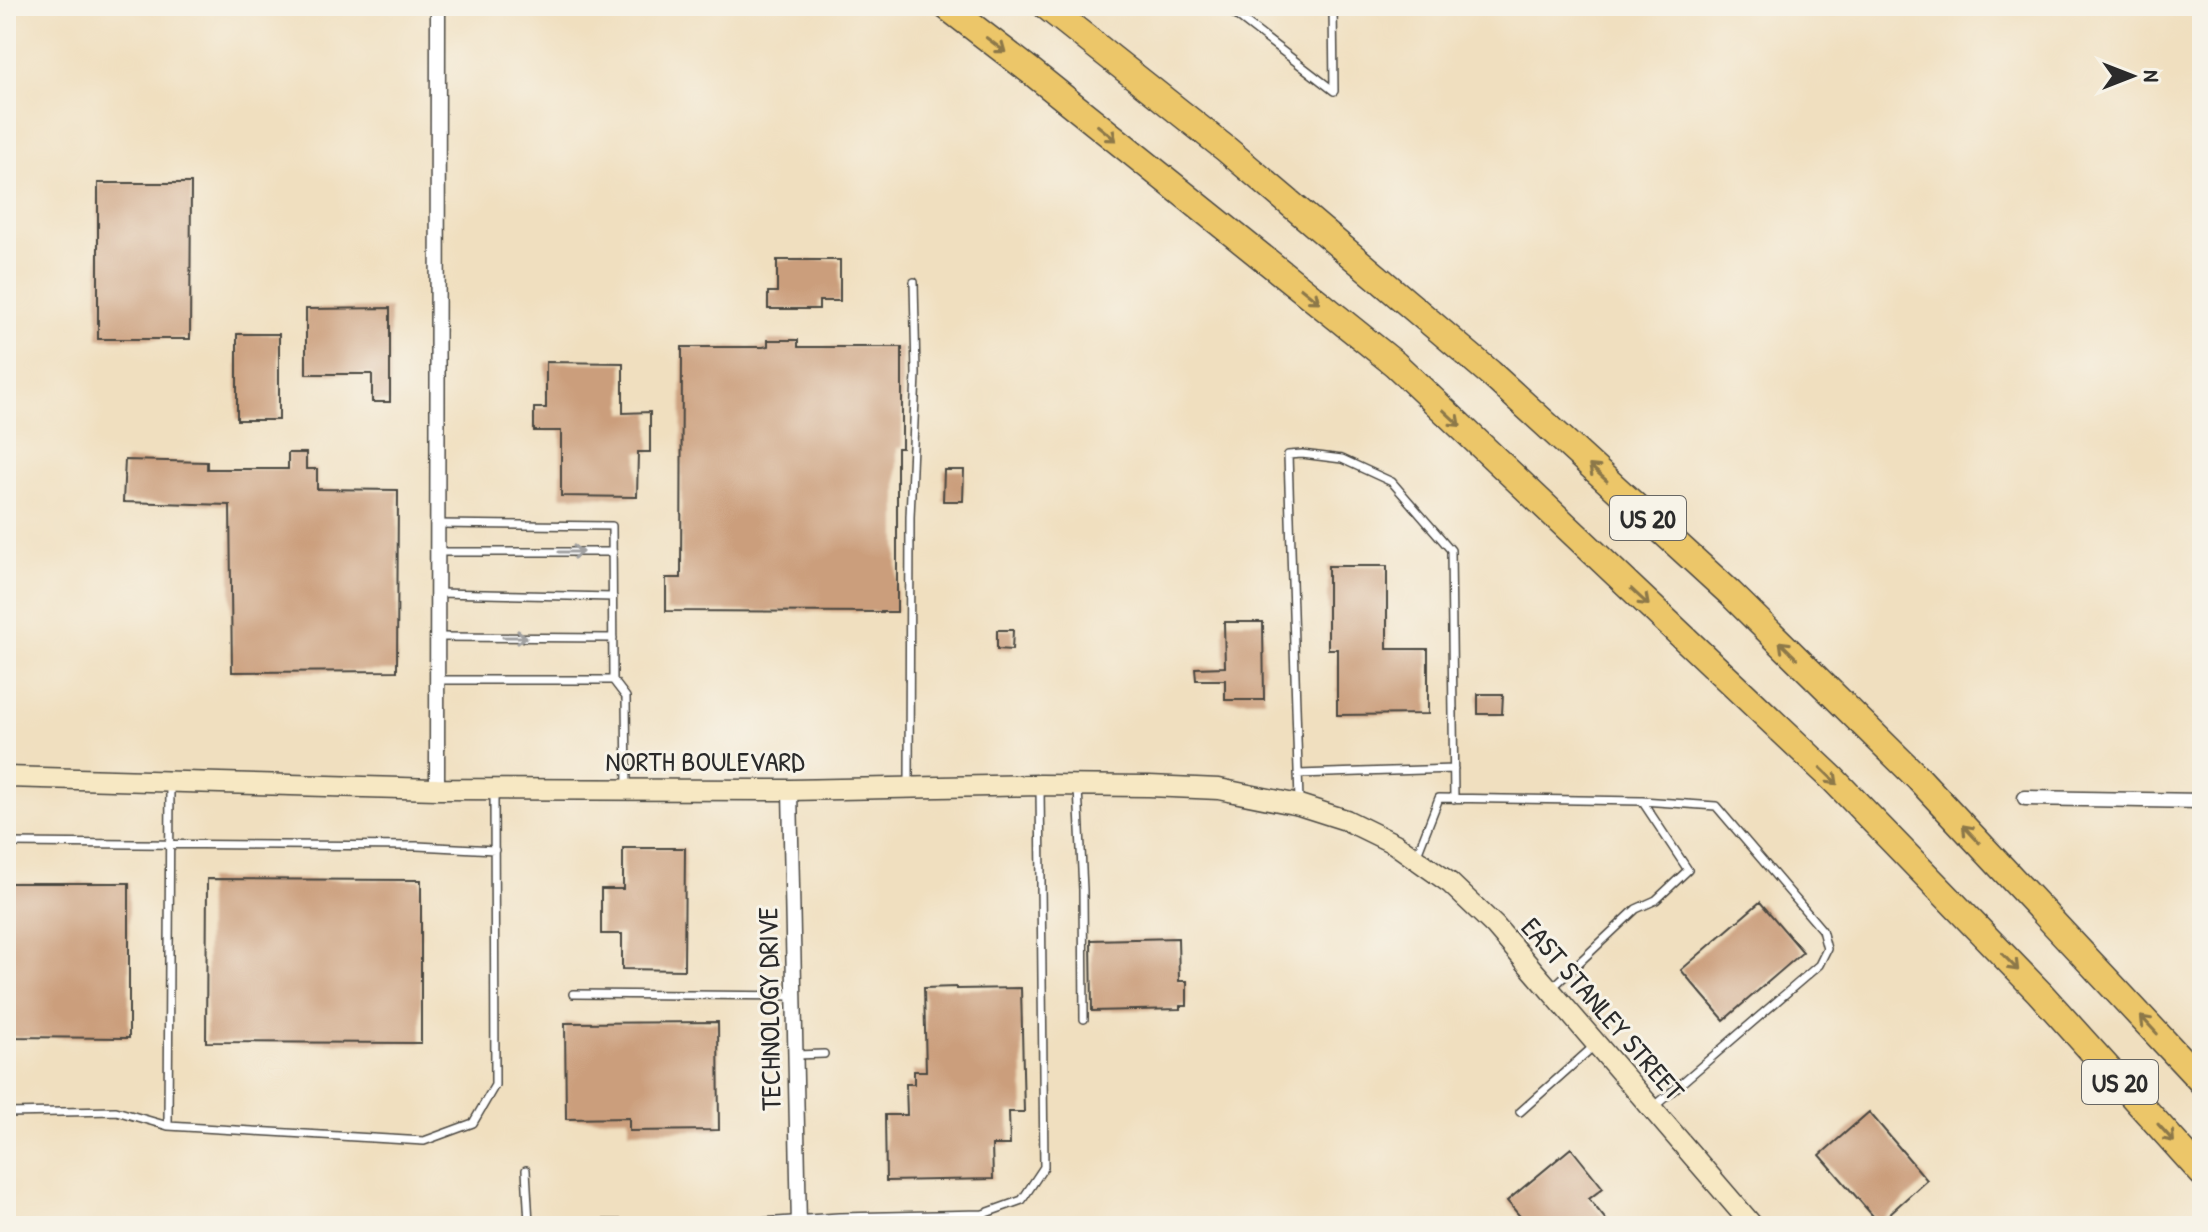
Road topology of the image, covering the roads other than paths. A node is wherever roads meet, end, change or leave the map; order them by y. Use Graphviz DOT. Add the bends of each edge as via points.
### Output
graph roads {
  1 [pos="438,6"];
  2 [pos="946,6"];
  3 [pos="1046,6"];
  4 [pos="1224,6"];
  5 [pos="1333,6"];
  6 [pos="914,282"];
  7 [pos="437,524"];
  8 [pos="437,552"];
  9 [pos="613,552"];
  10 [pos="437,593"];
  11 [pos="613,597"];
  12 [pos="437,637"];
  13 [pos="613,638"];
  14 [pos="437,680"];
  15 [pos="613,680"];
  16 [pos="1454,769"];
  17 [pos="1298,774"];
  18 [pos="6,777"];
  19 [pos="170,782"];
  20 [pos="1040,785"];
  21 [pos="1078,785"];
  22 [pos="627,788"];
  23 [pos="909,788"];
  24 [pos="437,789"];
  25 [pos="494,789"];
  26 [pos="790,790"];
  27 [pos="2025,798"];
  28 [pos="1454,799"];
  29 [pos="1642,801"];
  30 [pos="2202,801"];
  31 [pos="1299,805"];
  32 [pos="6,843"];
  33 [pos="168,844"];
  34 [pos="1395,844"];
  35 [pos="495,850"];
  36 [pos="1416,859"];
  37 [pos="1550,990"];
  38 [pos="573,994"];
  39 [pos="795,996"];
  40 [pos="1084,1019"];
  41 [pos="1596,1044"];
  42 [pos="824,1054"];
  43 [pos="796,1055"];
  44 [pos="2202,1082"];
  45 [pos="1651,1109"];
  46 [pos="1520,1112"];
  47 [pos="6,1113"];
  48 [pos="168,1126"];
  49 [pos="526,1170"];
  50 [pos="2202,1173"];
  51 [pos="529,1223"];
  52 [pos="799,1223"];
  53 [pos="746,1224"];
  54 [pos="507,1226"];
  55 [pos="1753,1226"];
  1 -- 7 [label="street"];
  2 -- 50 [label="highway, US 20, one-way" via="1395,364 1833,779 2039,992"];
  44 -- 3 [label="highway, US 20, one-way" via="1919,779 1730,593 1490,373 1226,149"];
  4 -- 5 [label="lane" via="1334,91"];
  6 -- 23 [label="lane"];
  7 -- 8 [label="street"];
  7 -- 9 [label="lane" via="612,526"];
  8 -- 9 [label="lane, one-way"];
  8 -- 10 [label="street"];
  9 -- 11 [label="lane"];
  10 -- 11 [label="lane"];
  10 -- 12 [label="street"];
  11 -- 13 [label="lane"];
  12 -- 13 [label="lane, one-way"];
  12 -- 14 [label="street"];
  13 -- 15 [label="lane"];
  14 -- 15 [label="lane"];
  14 -- 24 [label="street"];
  15 -- 22 [label="lane" via="626,697"];
  16 -- 17 [label="lane"];
  16 -- 17 [label="lane" via="1451,550 1392,482 1342,459 1302,454 1288,455"];
  16 -- 28 [label="lane"];
  17 -- 31 [label="lane"];
  18 -- 19 [label="street, NORTH BOULEVARD"];
  19 -- 24 [label="street, NORTH BOULEVARD"];
  19 -- 33 [label="lane"];
  20 -- 21 [label="street, NORTH BOULEVARD"];
  20 -- 23 [label="street, NORTH BOULEVARD"];
  20 -- 52 [label="lane" via="1044,1167 1022,1200 983,1214 839,1217"];
  21 -- 31 [label="street, NORTH BOULEVARD" via="1219,789"];
  21 -- 40 [label="lane"];
  22 -- 25 [label="street, NORTH BOULEVARD"];
  22 -- 26 [label="street, NORTH BOULEVARD"];
  23 -- 26 [label="street, NORTH BOULEVARD"];
  24 -- 25 [label="street, NORTH BOULEVARD"];
  25 -- 35 [label="lane"];
  26 -- 39 [label="street, TECHNOLOGY DRIVE"];
  27 -- 30 [label="street"];
  28 -- 29 [label="lane"];
  28 -- 36 [label="lane" via="1439,798"];
  29 -- 37 [label="lane" via="1688,870 1656,900 1636,909"];
  29 -- 45 [label="lane" via="1716,806 1822,930 1827,949 1819,965"];
  31 -- 34 [label="street, NORTH BOULEVARD"];
  32 -- 33 [label="lane"];
  33 -- 35 [label="lane"];
  33 -- 48 [label="lane"];
  34 -- 36 [label="street, EAST STANLEY STREET"];
  35 -- 48 [label="lane" via="495,1085 473,1123 424,1141"];
  36 -- 37 [label="street, EAST STANLEY STREET" via="1495,926"];
  37 -- 41 [label="street, EAST STANLEY STREET"];
  38 -- 39 [label="lane"];
  39 -- 43 [label="street, TECHNOLOGY DRIVE"];
  41 -- 45 [label="street, EAST STANLEY STREET"];
  41 -- 46 [label="lane"];
  42 -- 43 [label="lane"];
  43 -- 52 [label="street, TECHNOLOGY DRIVE"];
  45 -- 55 [label="street, EAST STANLEY STREET"];
  47 -- 48 [label="lane" via="116,1111"];
  49 -- 51 [label="lane"];
  51 -- 53 [label="lane"];
  51 -- 54 [label="lane"];
  52 -- 53 [label="lane"];
}
